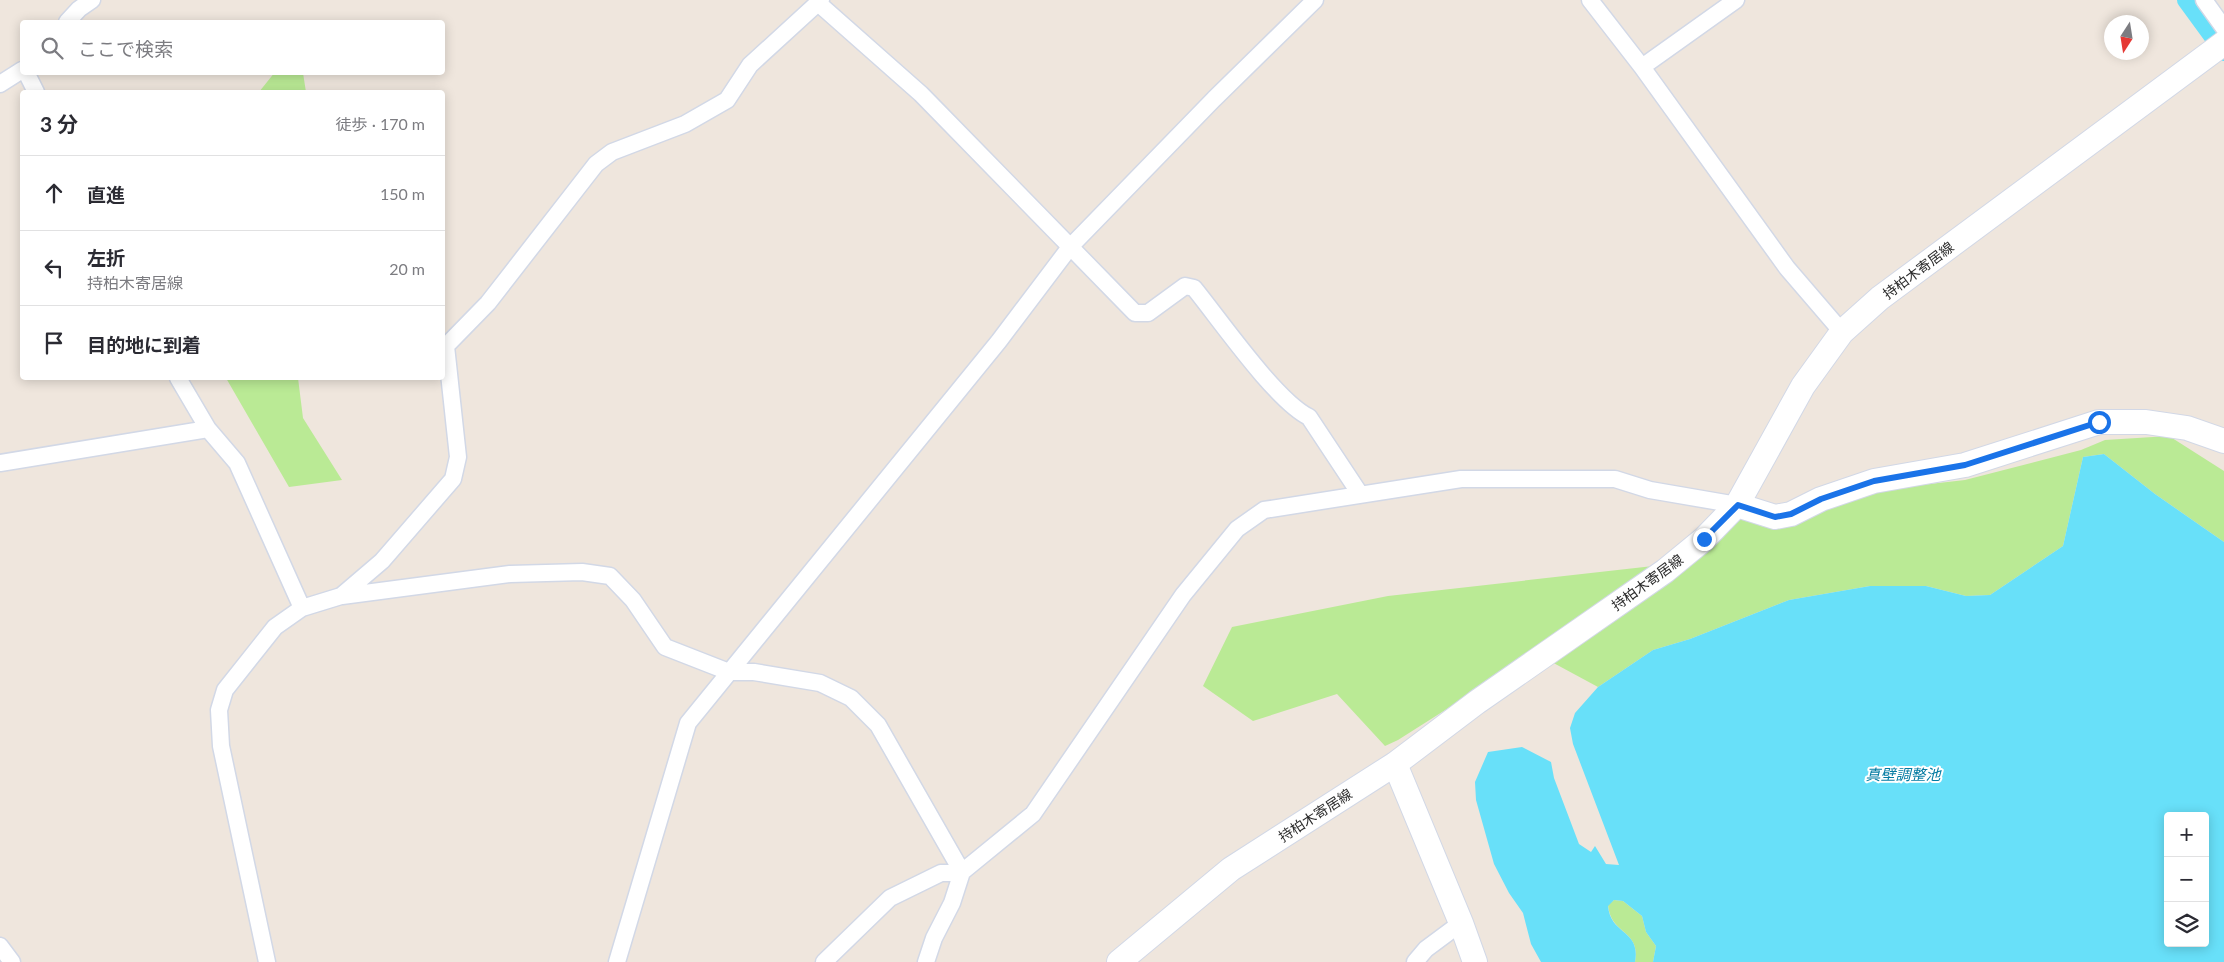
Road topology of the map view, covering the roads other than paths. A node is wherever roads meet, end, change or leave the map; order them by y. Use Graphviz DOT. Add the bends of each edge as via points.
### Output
graph roads {
  1 [pos="92,0"];
  2 [pos="1315,0"];
  3 [pos="1590,0"];
  4 [pos="1736,0"];
  5 [pos="2204,0"];
  6 [pos="820,1"];
  7 [pos="69,20"];
  8 [pos="2224,28"];
  9 [pos="2216,49"];
  10 [pos="1642,67"];
  11 [pos="20,71"];
  12 [pos="28,75"];
  13 [pos="0,84"];
  14 [pos="35,90"];
  15 [pos="1070,248"];
  16 [pos="1842,332"];
  17 [pos="179,380"];
  18 [pos="208,429"];
  19 [pos="2224,441"];
  20 [pos="0,463"];
  21 [pos="1360,494"];
  22 [pos="1738,505"];
  23 [pos="341,596"];
  24 [pos="302,608"];
  25 [pos="729,672"];
  26 [pos="1395,764"];
  27 [pos="962,872"];
  28 [pos="1462,923"];
  29 [pos="0,946"];
  30 [pos="12,962"];
  31 [pos="267,962"];
  32 [pos="617,962"];
  33 [pos="824,962"];
  34 [pos="926,962"];
  35 [pos="1119,962"];
  36 [pos="1415,962"];
  37 [pos="1475,962"];
  1 -- 7 [label="street"];
  2 -- 15 [label="street"];
  3 -- 10 [label="street"];
  4 -- 10 [label="street"];
  5 -- 8 [label="street"];
  6 -- 15 [label="street" via="921,94"];
  6 -- 23 [label="street" via="750,65 727,100 686,124 612,152 596,164 488,303 446,346 458,457 453,479 382,561"];
  9 -- 16 [label="main road, 持柏木寄居線" via="1880,298"];
  10 -- 16 [label="street" via="1787,268"];
  11 -- 13 [label="street"];
  12 -- 14 [label="street"];
  15 -- 21 [label="street" via="1135,313 1148,313 1185,286 1194,288 1264,374 1297,411 1309,417"];
  15 -- 25 [label="street" via="999,341"];
  16 -- 22 [label="main road, 持柏木寄居線" via="1803,386"];
  17 -- 18 [label="street"];
  18 -- 20 [label="street"];
  18 -- 24 [label="street" via="237,464"];
  19 -- 22 [label="main road" via="2186,428 2146,422 2099,422 1965,465 1874,481 1821,499 1791,514 1775,517"];
  21 -- 22 [label="street" via="1461,478 1615,479 1650,490"];
  21 -- 27 [label="street" via="1264,510 1237,529 1183,595 1033,814"];
  22 -- 26 [label="main road, 持柏木寄居線" via="1665,571 1477,702"];
  23 -- 24 [label="street"];
  23 -- 25 [label="street" via="510,574 582,572 610,576 633,600 665,646"];
  24 -- 31 [label="street" via="275,627 225,690 219,710 221,746"];
  25 -- 27 [label="street" via="754,672 820,683 851,698 878,724"];
  25 -- 32 [label="street" via="688,723"];
  26 -- 28 [label="main road"];
  26 -- 35 [label="main road, 持柏木寄居線" via="1231,869"];
  27 -- 33 [label="street" via="941,873 890,898"];
  27 -- 34 [label="street"];
  28 -- 36 [label="street" via="1426,949"];
  28 -- 37 [label="main road"];
  29 -- 30 [label="street"];
}
